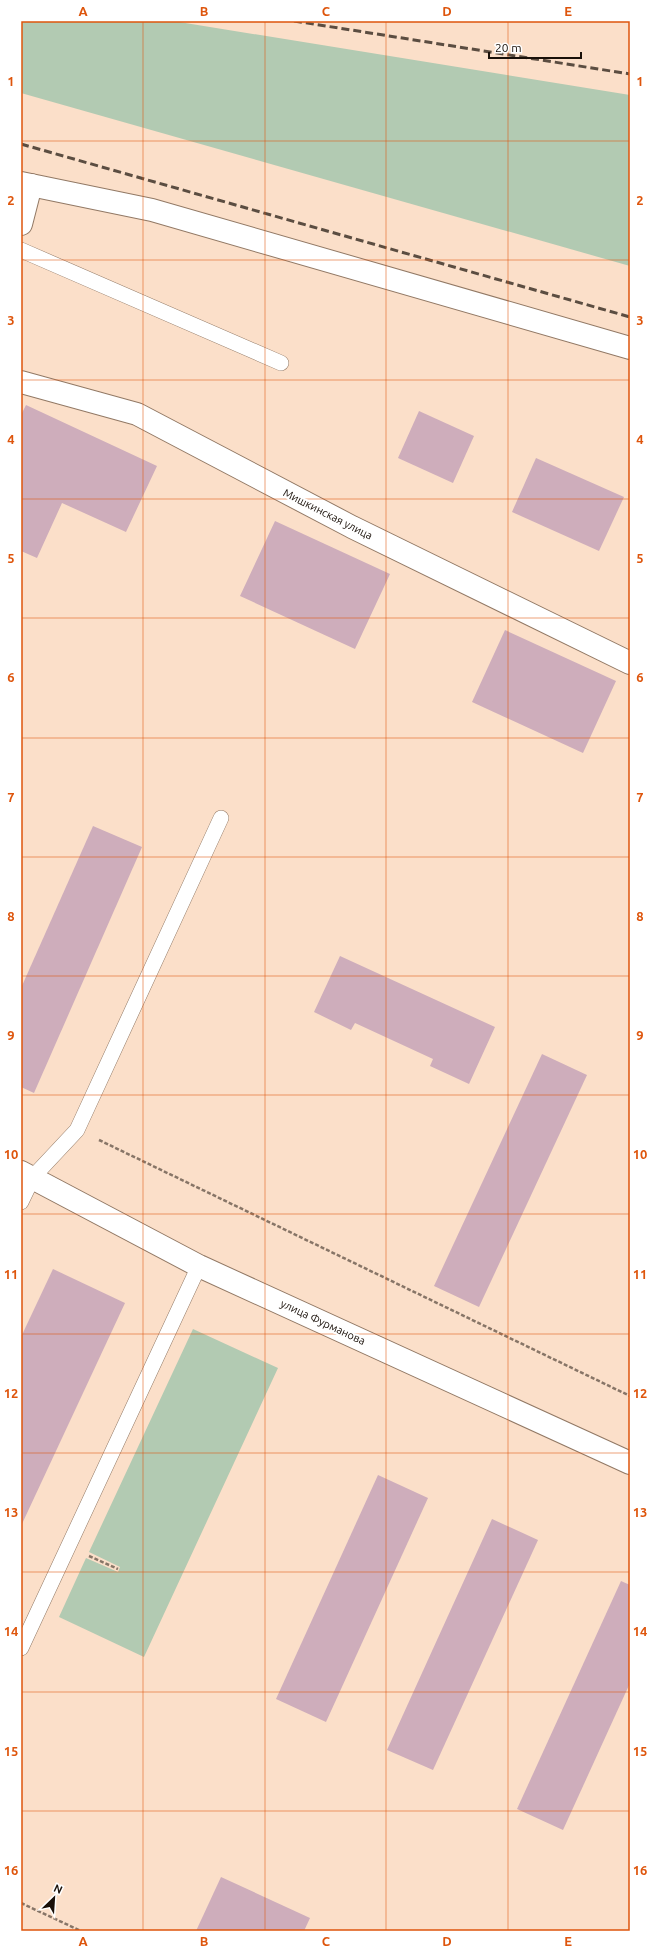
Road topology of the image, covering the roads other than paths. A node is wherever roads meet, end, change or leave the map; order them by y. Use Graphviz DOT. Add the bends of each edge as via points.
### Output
graph roads {
  1 [pos="26,184"];
  2 [pos="21,224"];
  3 [pos="21,250"];
  4 [pos="630,348"];
  5 [pos="281,363"];
  6 [pos="21,382"];
  7 [pos="630,662"];
  8 [pos="222,818"];
  9 [pos="27,1174"];
  10 [pos="21,1202"];
  11 [pos="199,1266"];
  12 [pos="630,1463"];
  13 [pos="21,1648"];
  1 -- 2 [label="street"];
  1 -- 4 [label="street" via="152,210"];
  3 -- 5 [label="lane"];
  6 -- 7 [label="street, Мишкинская улица" via="138,414 352,527"];
  8 -- 9 [label="lane" via="77,1130"];
  9 -- 10 [label="lane"];
  9 -- 11 [label="street, улица Фурманова"];
  11 -- 12 [label="street, улица Фурманова"];
  11 -- 13 [label="lane"];
}
